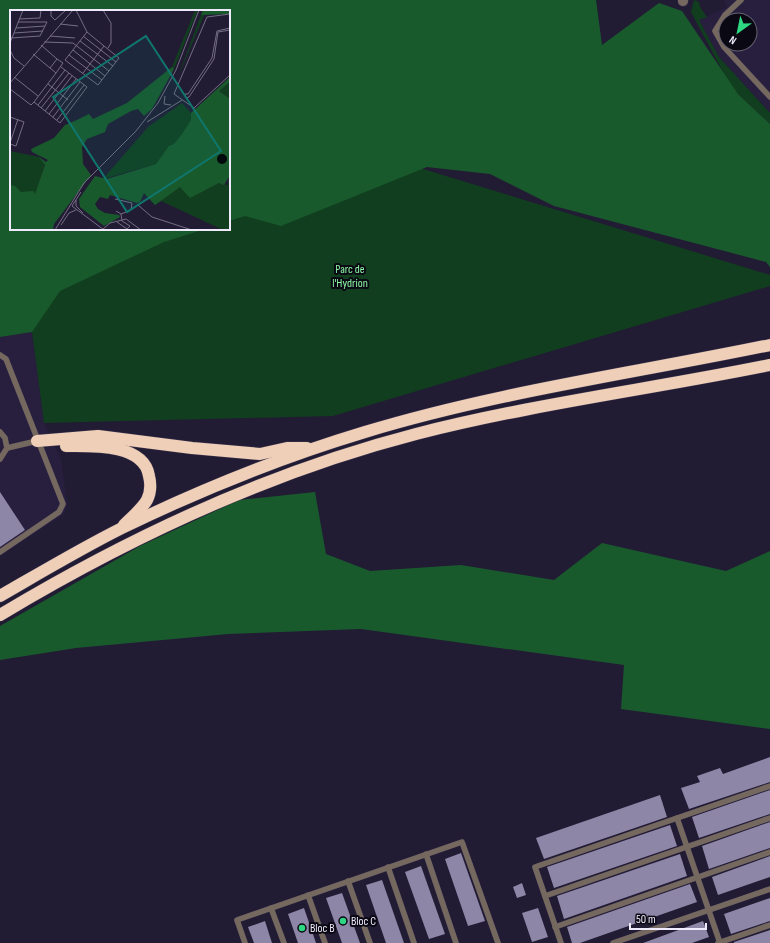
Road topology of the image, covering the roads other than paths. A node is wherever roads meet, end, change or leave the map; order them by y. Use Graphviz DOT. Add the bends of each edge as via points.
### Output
graph roads {
  1 [pos="741,0"];
  2 [pos="770,97"];
  3 [pos="770,345"];
  4 [pos="0,355"];
  5 [pos="770,365"];
  6 [pos="0,432"];
  7 [pos="37,441"];
  8 [pos="318,447"];
  9 [pos="7,448"];
  10 [pos="0,459"];
  11 [pos="121,529"];
  12 [pos="0,552"];
  13 [pos="0,596"];
  14 [pos="0,614"];
  15 [pos="770,786"];
  16 [pos="677,818"];
  17 [pos="770,818"];
  18 [pos="687,847"];
  19 [pos="770,852"];
  20 [pos="426,854"];
  21 [pos="388,868"];
  22 [pos="698,877"];
  23 [pos="348,881"];
  24 [pos="770,889"];
  25 [pos="308,895"];
  26 [pos="545,896"];
  27 [pos="271,908"];
  28 [pos="709,910"];
  29 [pos="770,925"];
  30 [pos="555,927"];
  31 [pos="245,943"];
  32 [pos="284,943"];
  33 [pos="325,943"];
  34 [pos="370,943"];
  35 [pos="414,943"];
  36 [pos="456,943"];
  37 [pos="498,943"];
  38 [pos="561,943"];
  39 [pos="613,943"];
  40 [pos="719,943"];
  1 -- 2 [label="lane" via="725,15 715,32 724,47"];
  3 -- 8 [label="highway" via="475,403"];
  4 -- 7 [label="lane" via="6,359"];
  5 -- 14 [label="highway" via="475,420 330,460 260,484 187,515 63,577"];
  6 -- 9 [label="lane" via="5,438"];
  7 -- 8 [label="highway" via="98,436 260,454 287,448"];
  7 -- 9 [label="lane"];
  7 -- 11 [label="highway" via="61,446 104,446 122,450 138,458 149,471 151,486 146,501"];
  7 -- 12 [label="lane" via="62,504 60,512"];
  8 -- 11 [label="highway" via="206,491"];
  9 -- 10 [label="lane"];
  11 -- 13 [label="highway"];
  15 -- 16 [label="lane"];
  16 -- 18 [label="lane"];
  16 -- 26 [label="lane" via="535,867"];
  17 -- 18 [label="lane"];
  18 -- 22 [label="lane"];
  18 -- 26 [label="lane"];
  19 -- 22 [label="lane"];
  20 -- 21 [label="lane"];
  20 -- 36 [label="lane"];
  20 -- 37 [label="lane" via="462,842"];
  21 -- 23 [label="lane"];
  21 -- 35 [label="lane"];
  22 -- 28 [label="lane"];
  22 -- 30 [label="lane"];
  23 -- 25 [label="lane"];
  23 -- 34 [label="lane"];
  24 -- 28 [label="lane"];
  25 -- 27 [label="lane"];
  25 -- 33 [label="lane"];
  26 -- 30 [label="lane"];
  27 -- 31 [label="lane" via="237,920"];
  27 -- 32 [label="lane"];
  28 -- 39 [label="lane"];
  28 -- 40 [label="lane"];
  29 -- 40 [label="lane"];
  30 -- 38 [label="lane"];
}
